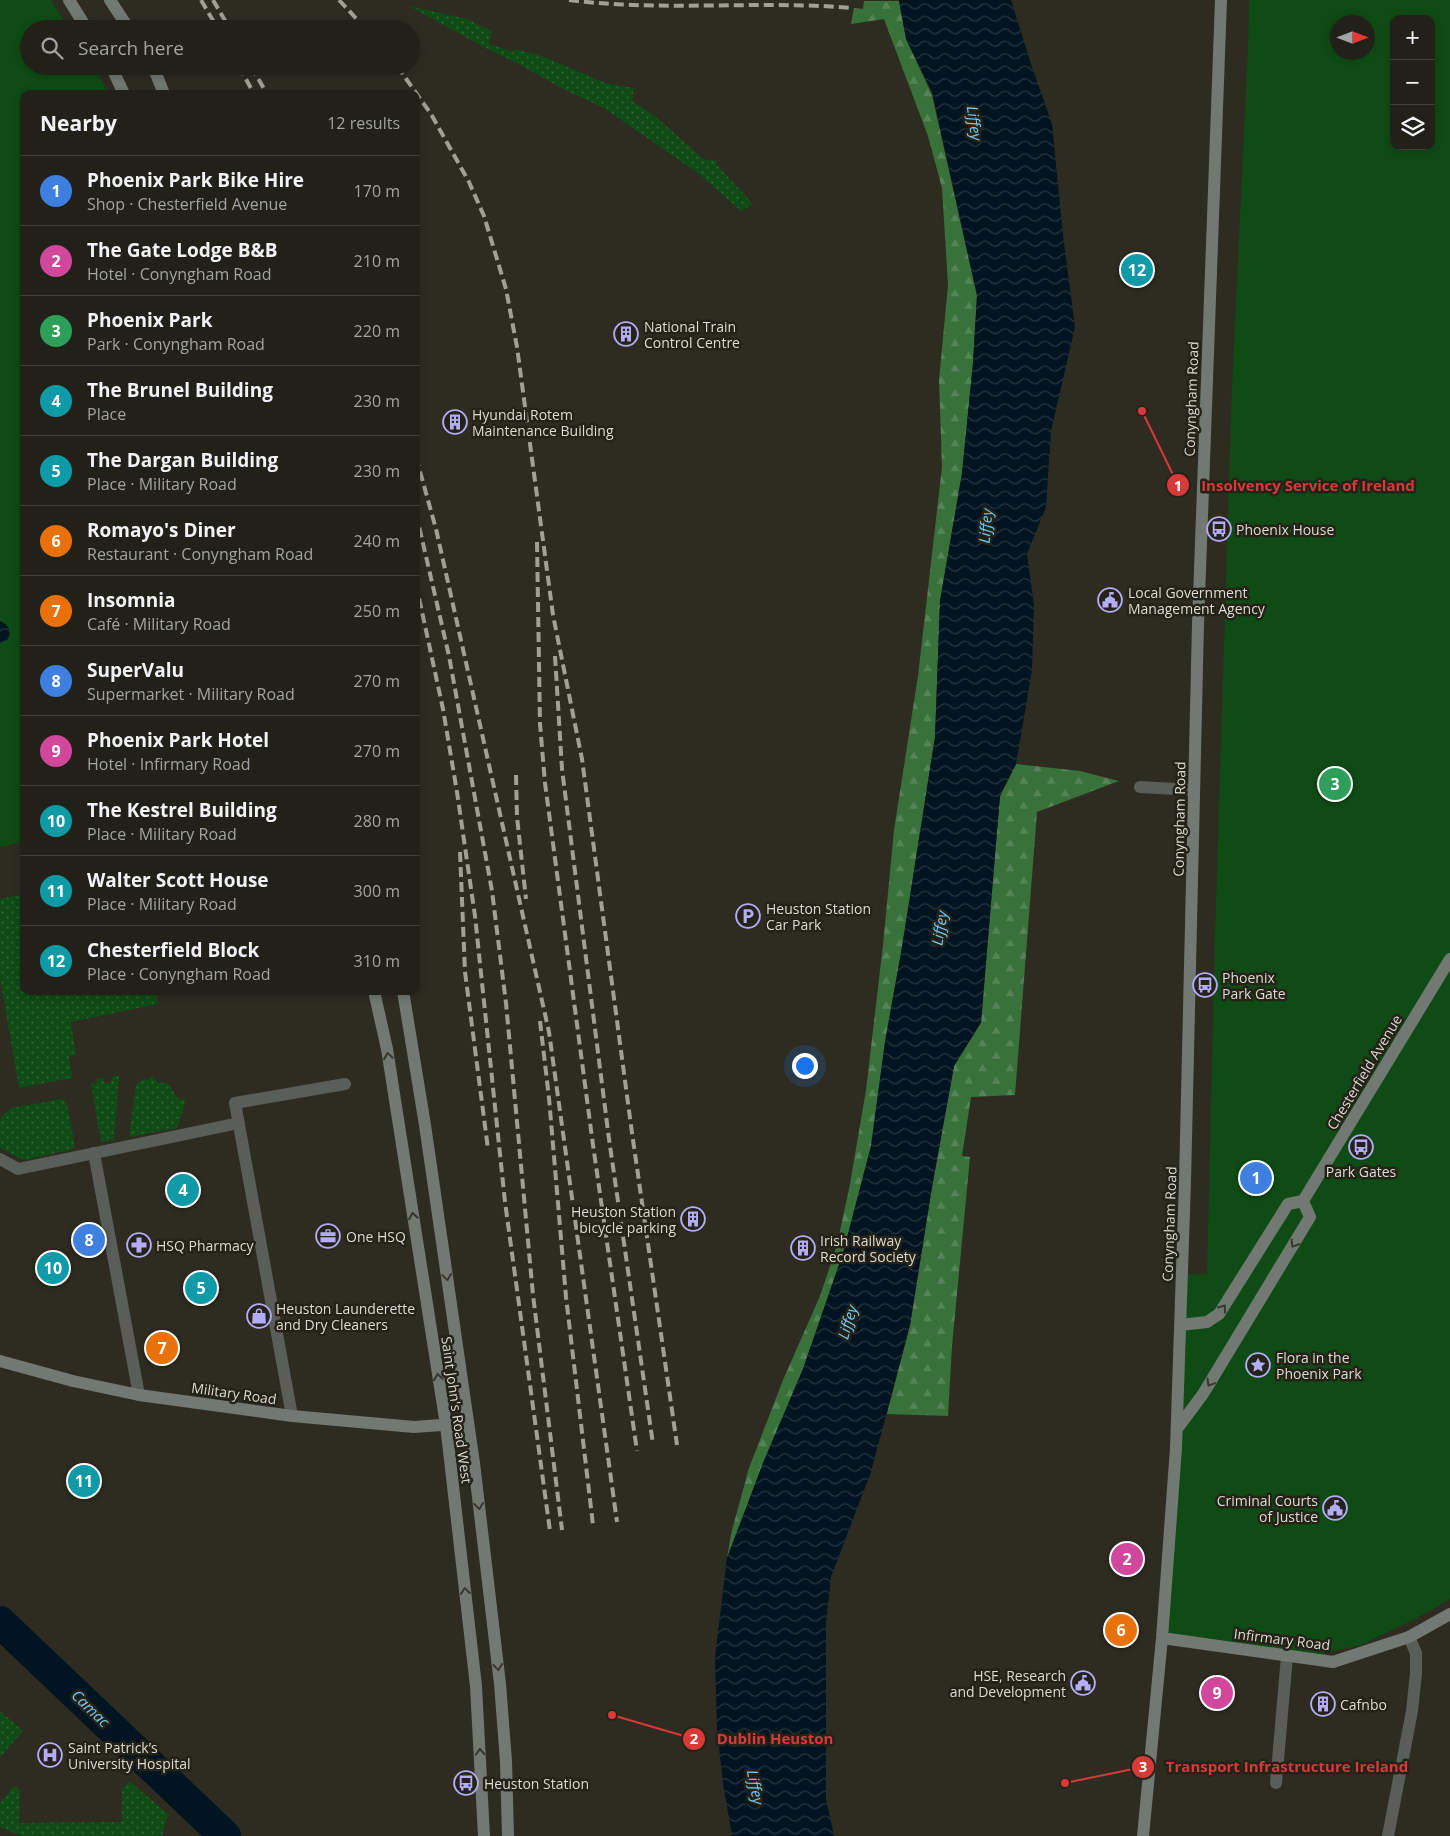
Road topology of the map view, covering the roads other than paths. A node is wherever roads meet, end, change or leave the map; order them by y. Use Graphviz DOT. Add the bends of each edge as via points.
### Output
graph roads {
  1 [pos="69,0"];
  2 [pos="110,0"];
  3 [pos="1220,4"];
  4 [pos="82,20"];
  5 [pos="123,20"];
  6 [pos="115,75"];
  7 [pos="157,75"];
  8 [pos="122,90"];
  9 [pos="162,90"];
  10 [pos="1140,788"];
  11 [pos="1194,790"];
  12 [pos="1450,959"];
  13 [pos="375,995"];
  14 [pos="404,995"];
  15 [pos="345,1084"];
  16 [pos="239,1123"];
  17 [pos="94,1153"];
  18 [pos="0,1158"];
  19 [pos="1303,1201"];
  20 [pos="1180,1325"];
  21 [pos="0,1361"];
  22 [pos="139,1394"];
  23 [pos="292,1416"];
  24 [pos="468,1422"];
  25 [pos="446,1425"];
  26 [pos="1177,1429"];
  27 [pos="1450,1614"];
  28 [pos="1409,1637"];
  29 [pos="1162,1638"];
  30 [pos="1287,1656"];
  31 [pos="1276,1783"];
  32 [pos="484,1836"];
  33 [pos="508,1836"];
  34 [pos="1143,1836"];
  35 [pos="1388,1836"];
  1 -- 4 [label="main road"];
  2 -- 5 [label="main road"];
  3 -- 11 [label="main road, Conyngham Road"];
  6 -- 8 [label="main road"];
  7 -- 9 [label="main road"];
  10 -- 11 [label="street"];
  11 -- 20 [label="main road, Conyngham Road"];
  12 -- 19 [label="main road, Chesterfield Avenue"];
  25 -- 13 [label="main road, Saint John's Road West, one-way" via="387,1049"];
  14 -- 24 [label="main road, Saint John's Road West, one-way"];
  15 -- 16 [label="street" via="235,1103"];
  16 -- 17 [label="street"];
  16 -- 23 [label="street"];
  17 -- 18 [label="street" via="18,1169"];
  17 -- 22 [label="street"];
  20 -- 19 [label="main road, Chesterfield Avenue, one-way" via="1207,1322 1220,1314 1288,1204"];
  19 -- 26 [label="main road, one-way" via="1310,1217 1203,1394"];
  20 -- 26 [label="main road, Conyngham Road"];
  21 -- 22 [label="main road, Military Road" via="73,1381"];
  22 -- 23 [label="main road, Military Road"];
  23 -- 25 [label="main road, Military Road" via="414,1427"];
  24 -- 25 [label="main road, Military Road"];
  24 -- 33 [label="main road, Saint John's Road West, one-way" via="500,1684"];
  32 -- 25 [label="main road, Saint John's Road West, one-way" via="476,1686"];
  26 -- 29 [label="main road, Conyngham Road"];
  27 -- 28 [label="main road, Infirmary Road"];
  28 -- 30 [label="main road, Infirmary Road" via="1333,1662"];
  28 -- 35 [label="street" via="1417,1657 1416,1680"];
  29 -- 30 [label="main road, Infirmary Road"];
  29 -- 34 [label="main road, Conyngham Road"];
  30 -- 31 [label="street"];
}
